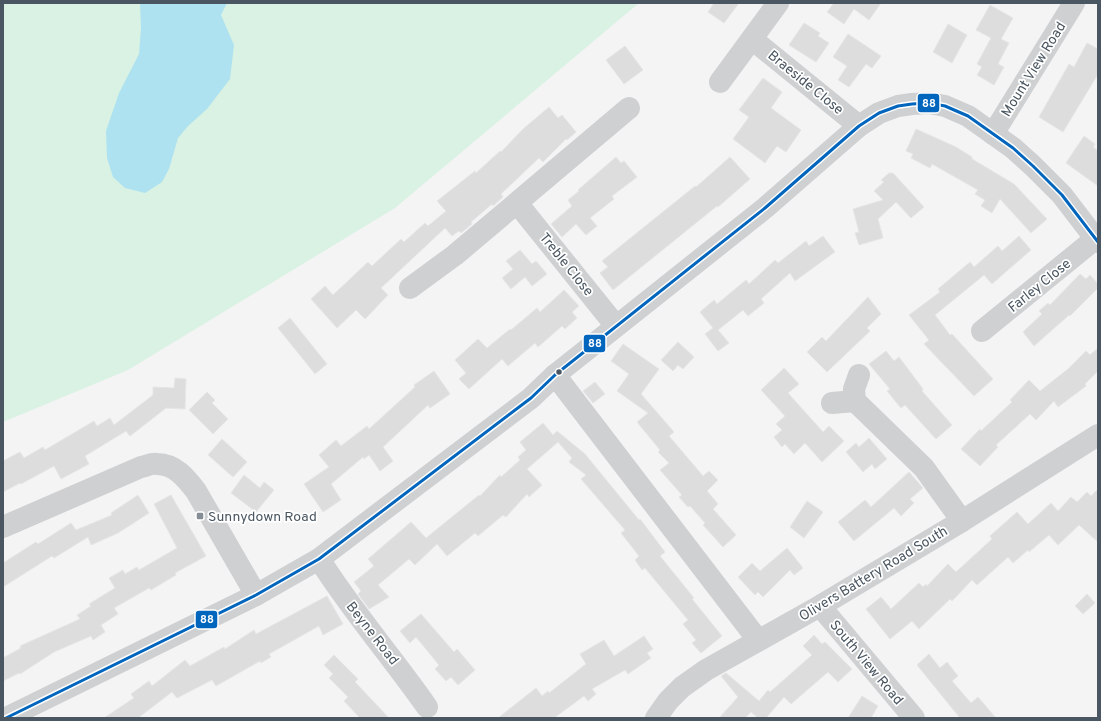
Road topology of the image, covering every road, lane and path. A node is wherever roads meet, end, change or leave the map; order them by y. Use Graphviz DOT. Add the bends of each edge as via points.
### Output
graph roads {
  1 [pos="778,3"];
  2 [pos="1074,3"];
  3 [pos="752,39"];
  4 [pos="720,82"];
  5 [pos="629,108"];
  6 [pos="859,126"];
  7 [pos="993,134"];
  8 [pos="517,203"];
  9 [pos="1097,241"];
  10 [pos="410,288"];
  11 [pos="616,326"];
  12 [pos="982,331"];
  13 [pos="555,375"];
  14 [pos="859,375"];
  15 [pos="855,401"];
  16 [pos="832,403"];
  17 [pos="1098,436"];
  18 [pos="962,521"];
  19 [pos="3,527"];
  20 [pos="319,559"];
  21 [pos="256,594"];
  22 [pos="820,606"];
  23 [pos="758,640"];
  24 [pos="427,707"];
  25 [pos="6,718"];
  26 [pos="656,718"];
  27 [pos="914,718"];
  1 -- 3 [label="street"];
  2 -- 7 [label="street, Mount View Road"];
  3 -- 4 [label="street"];
  3 -- 6 [label="street, Braeside Close"];
  5 -- 8 [label="street"];
  6 -- 7 [label="street" via="879,113 898,106 929,103 945,106 968,116"];
  6 -- 11 [label="street" via="765,208"];
  7 -- 9 [label="street" via="1034,166 1062,195"];
  8 -- 10 [label="street" via="455,255"];
  8 -- 11 [label="street, Treble Close"];
  9 -- 12 [label="street, Farley Close"];
  11 -- 13 [label="street"];
  13 -- 20 [label="street" via="532,398"];
  13 -- 23 [label="street"];
  14 -- 15 [label="street" via="854,389"];
  15 -- 16 [label="street"];
  15 -- 18 [label="street" via="924,468"];
  17 -- 18 [label="street, Olivers Battery Road South"];
  18 -- 22 [label="street, Olivers Battery Road South"];
  19 -- 21 [label="street" via="141,467 156,463 170,466 185,476 196,491"];
  20 -- 21 [label="street"];
  20 -- 24 [label="street, Beyne Road" via="337,588 402,670"];
  21 -- 25 [label="street"];
  22 -- 23 [label="street, Olivers Battery Road South"];
  22 -- 27 [label="street, South View Road"];
  23 -- 26 [label="street, Olivers Battery Road South" via="682,687"];
}
